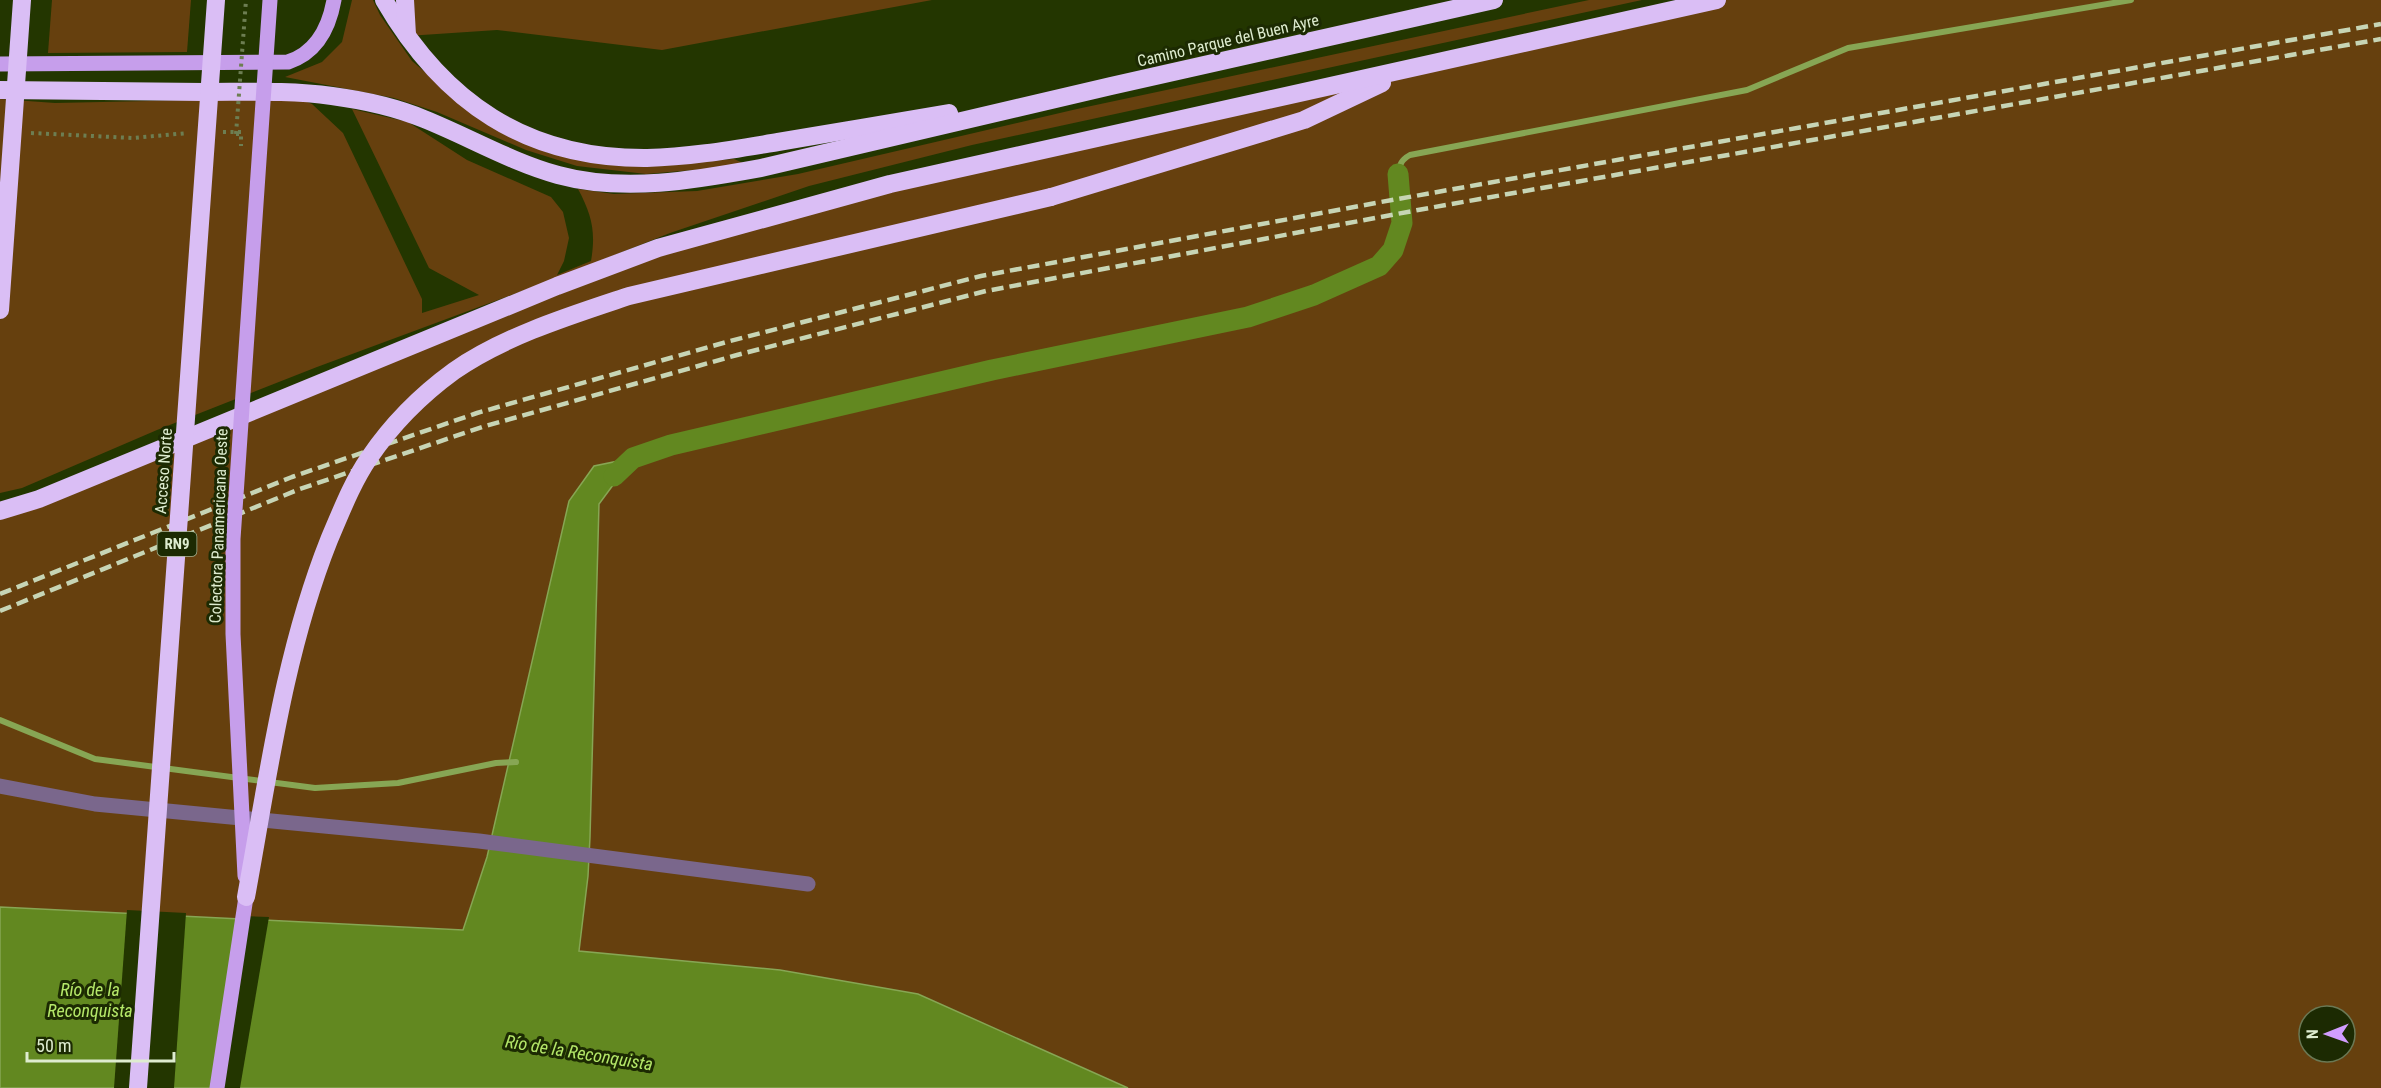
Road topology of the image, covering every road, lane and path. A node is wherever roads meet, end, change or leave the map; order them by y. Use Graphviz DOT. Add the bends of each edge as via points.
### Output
graph roads {
  1 [pos="22,0"];
  2 [pos="216,0"];
  3 [pos="246,0"];
  4 [pos="270,0"];
  5 [pos="334,0"];
  6 [pos="384,0"];
  7 [pos="405,0"];
  8 [pos="1494,0"];
  9 [pos="1717,0"];
  10 [pos="407,36"];
  11 [pos="0,64"];
  12 [pos="1411,69"];
  13 [pos="1111,86"];
  14 [pos="0,90"];
  15 [pos="247,132"];
  16 [pos="22,133"];
  17 [pos="193,133"];
  18 [pos="215,133"];
  19 [pos="236,134"];
  20 [pos="0,310"];
  21 [pos="0,512"];
  22 [pos="0,786"];
  23 [pos="808,884"];
  24 [pos="246,897"];
  25 [pos="138,1088"];
  26 [pos="217,1088"];
  1 -- 20 [label="highway, bridge"];
  2 -- 25 [label="highway, Acceso Norte / RN9, bridge"];
  3 -- 19 [label="path, bridge"];
  4 -- 24 [label="main road, Colectora Panamericana Oeste, bridge" via="233,539 233,634"];
  5 -- 11 [label="main road" via="317,42 288,62"];
  6 -- 10 [label="highway"];
  7 -- 10 [label="highway"];
  8 -- 13 [label="highway, Camino Parque del Buen Ayre"];
  9 -- 12 [label="highway"];
  10 -- 13 [label="highway" via="465,100 497,122 542,142 612,156 646,158 710,153"];
  12 -- 21 [label="highway" via="890,184 658,248"];
  12 -- 24 [label="highway, bridge" via="1304,120 1051,197 629,296 509,341 457,369 401,417 368,460 338,518 298,633"];
  13 -- 14 [label="highway" via="761,168 640,184 558,175 509,158 421,118 331,96 283,92"];
  15 -- 18 [label="path"];
  16 -- 17 [label="path" via="134,138"];
  22 -- 23 [label="lane" via="95,804 479,841"];
  24 -- 26 [label="main road, Colectora Panamericana Oeste"];
}
